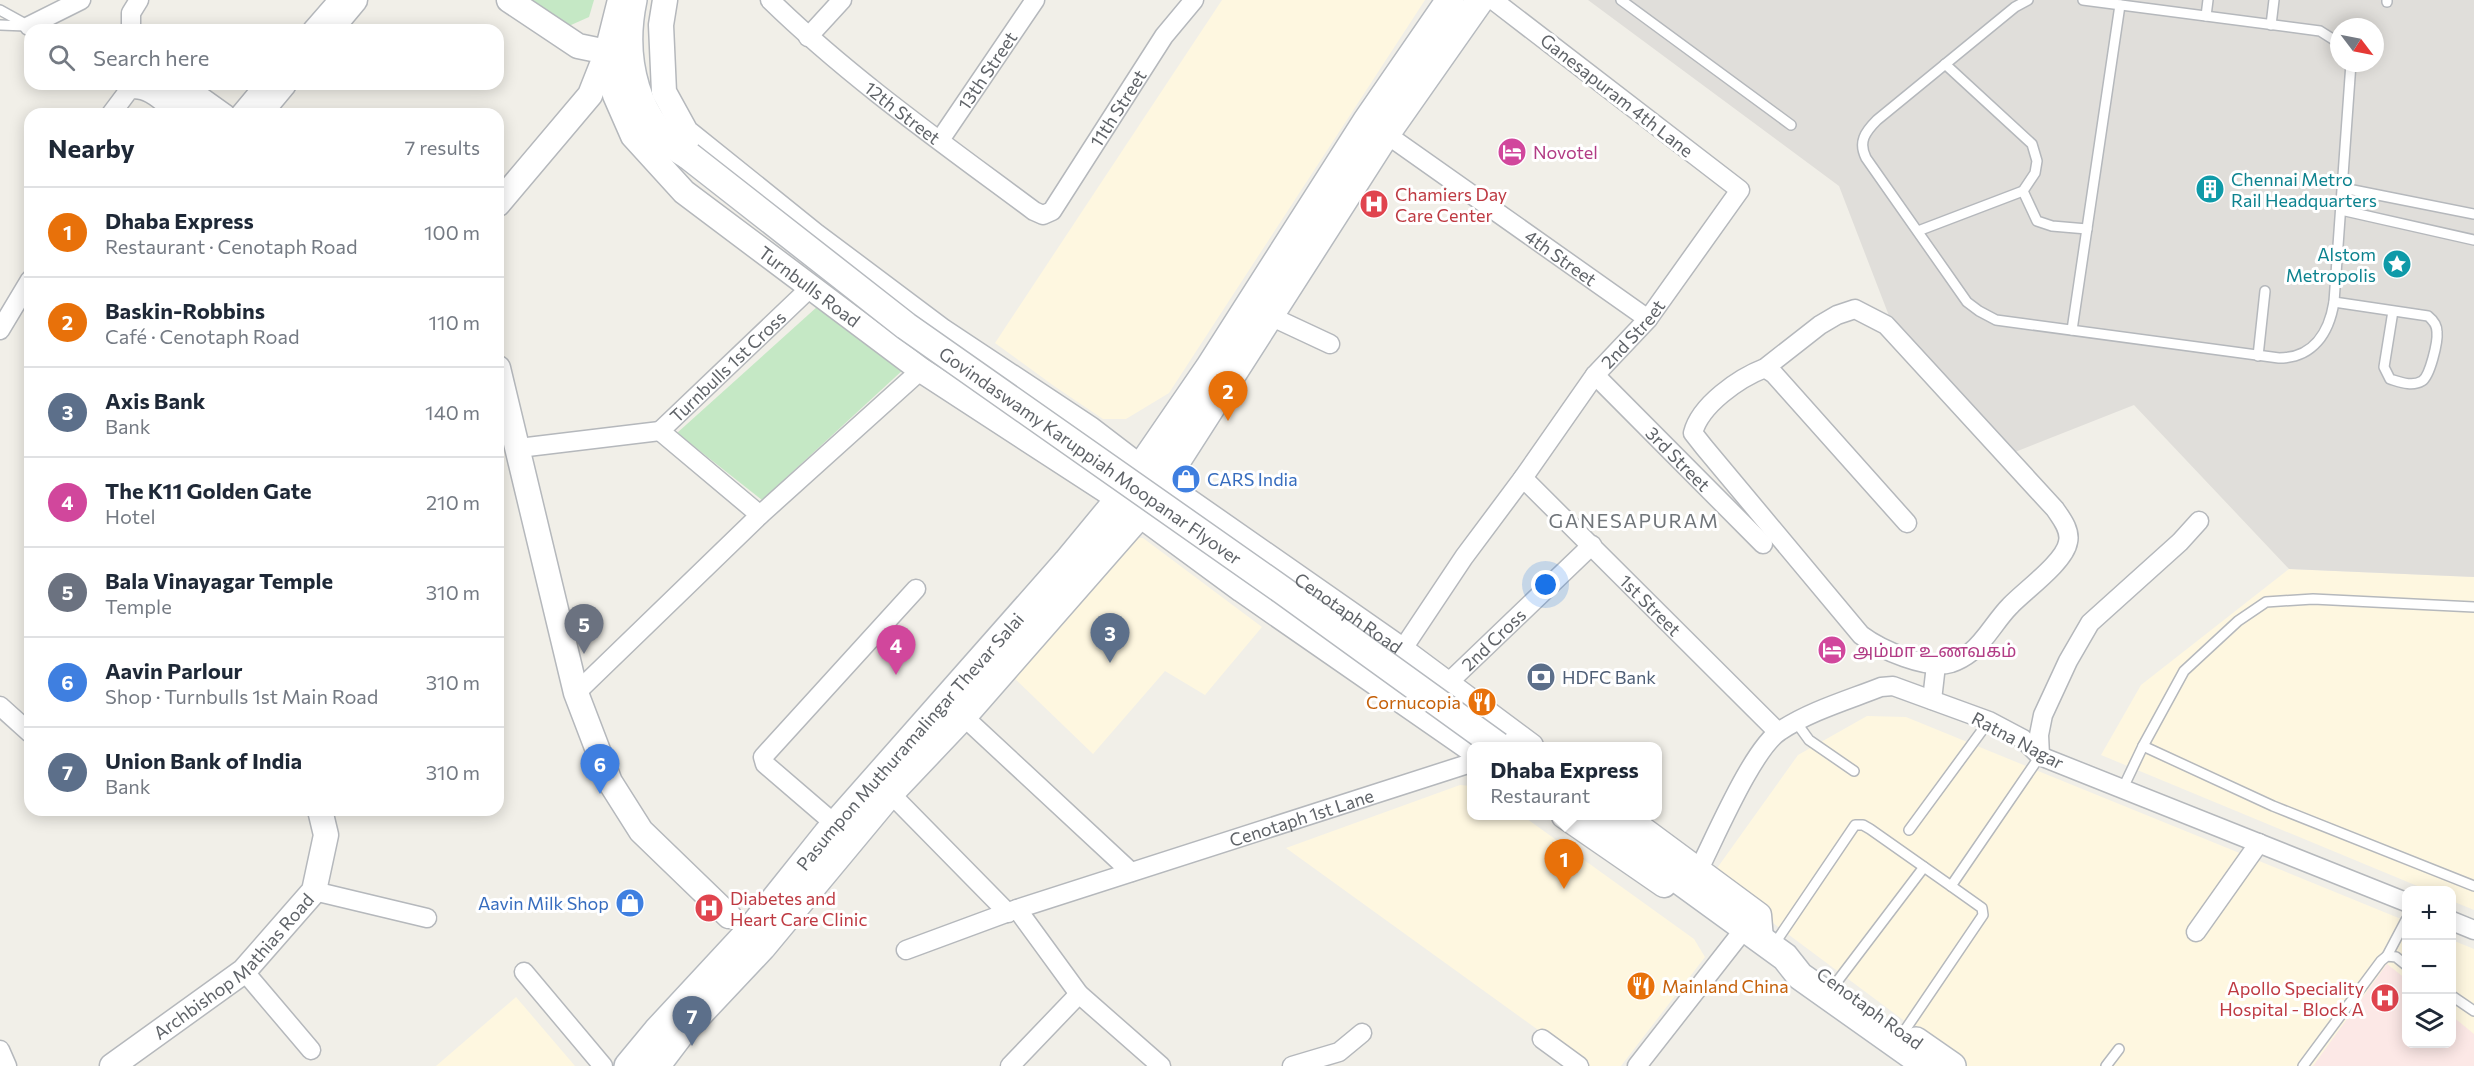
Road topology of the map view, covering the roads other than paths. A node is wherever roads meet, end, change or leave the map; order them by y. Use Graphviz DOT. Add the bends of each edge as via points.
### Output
graph roads {
  1 [pos="81,0"];
  2 [pos="138,0"];
  3 [pos="338,0"];
  4 [pos="355,0"];
  5 [pos="509,0"];
  6 [pos="665,0"];
  7 [pos="770,0"];
  8 [pos="842,0"];
  9 [pos="1035,0"];
  10 [pos="1194,0"];
  11 [pos="1450,0"];
  12 [pos="1480,0"];
  13 [pos="1493,0"];
  14 [pos="1621,0"];
  15 [pos="2028,0"];
  16 [pos="2083,0"];
  17 [pos="2208,0"];
  18 [pos="2274,0"];
  19 [pos="2120,5"];
  20 [pos="635,6"];
  21 [pos="0,10"];
  22 [pos="2206,16"];
  23 [pos="25,24"];
  24 [pos="33,24"];
  25 [pos="131,24"];
  26 [pos="317,24"];
  27 [pos="335,24"];
  28 [pos="0,25"];
  29 [pos="2271,25"];
  30 [pos="24,26"];
  31 [pos="808,37"];
  32 [pos="2330,37"];
  33 [pos="607,52"];
  34 [pos="1945,64"];
  35 [pos="2350,72"];
  36 [pos="129,90"];
  37 [pos="143,90"];
  38 [pos="170,90"];
  39 [pos="192,90"];
  40 [pos="261,90"];
  41 [pos="279,90"];
  42 [pos="116,108"];
  43 [pos="169,108"];
  44 [pos="192,108"];
  45 [pos="218,108"];
  46 [pos="245,108"];
  47 [pos="264,108"];
  48 [pos="1791,125"];
  49 [pos="1386,134"];
  50 [pos="940,140"];
  51 [pos="2343,188"];
  52 [pos="1740,190"];
  53 [pos="2023,191"];
  54 [pos="504,197"];
  55 [pos="2342,210"];
  56 [pos="2474,214"];
  57 [pos="1043,215"];
  58 [pos="2087,229"];
  59 [pos="1918,231"];
  60 [pos="2474,240"];
  61 [pos="811,287"];
  62 [pos="24,290"];
  63 [pos="2265,291"];
  64 [pos="2334,302"];
  65 [pos="2392,312"];
  66 [pos="1270,316"];
  67 [pos="1648,319"];
  68 [pos="0,330"];
  69 [pos="2072,330"];
  70 [pos="1330,344"];
  71 [pos="2258,356"];
  72 [pos="1765,368"];
  73 [pos="921,370"];
  74 [pos="1595,375"];
  75 [pos="504,391"];
  76 [pos="660,431"];
  77 [pos="519,448"];
  78 [pos="1151,476"];
  79 [pos="1523,478"];
  80 [pos="1129,507"];
  81 [pos="760,515"];
  82 [pos="2199,521"];
  83 [pos="1907,523"];
  84 [pos="1763,544"];
  85 [pos="1592,545"];
  86 [pos="916,589"];
  87 [pos="2474,607"];
  88 [pos="1402,650"];
  89 [pos="1893,652"];
  90 [pos="1936,665"];
  91 [pos="1448,683"];
  92 [pos="1893,686"];
  93 [pos="576,693"];
  94 [pos="1932,700"];
  95 [pos="0,706"];
  96 [pos="963,717"];
  97 [pos="1989,721"];
  98 [pos="1796,722"];
  99 [pos="24,728"];
  100 [pos="1778,732"];
  101 [pos="1491,742"];
  102 [pos="1525,742"];
  103 [pos="1467,746"];
  104 [pos="2143,746"];
  105 [pos="2040,756"];
  106 [pos="1467,764"];
  107 [pos="1854,771"];
  108 [pos="2123,789"];
  109 [pos="890,793"];
  110 [pos="321,816"];
  111 [pos="1570,820"];
  112 [pos="1604,820"];
  113 [pos="836,825"];
  114 [pos="1623,826"];
  115 [pos="1909,830"];
  116 [pos="2259,843"];
  117 [pos="1924,867"];
  118 [pos="1699,869"];
  119 [pos="1131,872"];
  120 [pos="1951,885"];
  121 [pos="2474,886"];
  122 [pos="314,891"];
  123 [pos="2402,900"];
  124 [pos="1710,901"];
  125 [pos="1013,911"];
  126 [pos="729,916"];
  127 [pos="427,918"];
  128 [pos="2456,923"];
  129 [pos="2402,928"];
  130 [pos="2474,930"];
  131 [pos="2196,932"];
  132 [pos="1766,943"];
  133 [pos="906,950"];
  134 [pos="2387,956"];
  135 [pos="2402,962"];
  136 [pos="244,971"];
  137 [pos="524,972"];
  138 [pos="1836,983"];
  139 [pos="1079,994"];
  140 [pos="2456,999"];
  141 [pos="2474,1011"];
  142 [pos="681,1033"];
  143 [pos="1362,1033"];
  144 [pos="1903,1033"];
  145 [pos="1542,1039"];
  146 [pos="650,1040"];
  147 [pos="2119,1048"];
  148 [pos="0,1050"];
  149 [pos="311,1050"];
  150 [pos="7,1066"];
  151 [pos="112,1066"];
  152 [pos="603,1066"];
  153 [pos="628,1066"];
  154 [pos="656,1066"];
  155 [pos="1010,1066"];
  156 [pos="1161,1066"];
  157 [pos="1292,1066"];
  158 [pos="1579,1066"];
  159 [pos="1637,1066"];
  160 [pos="1928,1066"];
  161 [pos="1952,1066"];
  162 [pos="2106,1066"];
  163 [pos="2303,1066"];
  1 -- 24 [label="street"];
  2 -- 25 [label="street" via="131,13"];
  3 -- 26 [label="street"];
  4 -- 27 [label="street"];
  5 -- 33 [label="street" via="578,46"];
  6 -- 78 [label="street" via="661,26 664,92 686,132 933,325 1090,429"];
  7 -- 31 [label="street, 12th Street"];
  8 -- 31 [label="street"];
  9 -- 50 [label="street, 13th Street"];
  10 -- 57 [label="street, 11th Street" via="1164,36 1052,211"];
  11 -- 78 [label="main road" via="1366,122 1209,368"];
  12 -- 49 [label="main road"];
  13 -- 52 [label="street, Ganesapuram 4th Lane"];
  14 -- 48 [label="lane"];
  15 -- 34 [label="lane"];
  16 -- 19 [label="lane"];
  17 -- 22 [label="lane"];
  18 -- 29 [label="lane"];
  19 -- 22 [label="lane"];
  19 -- 58 [label="lane"];
  20 -- 33 [label="street, Turnbulls Road"];
  20 -- 101 [label="main road, Govindaswamy Karuppiah Moopanar Flyover, bridge" via="643,76 655,104 683,140 689,156 906,326 1291,596"];
  21 -- 23 [label="lane"];
  22 -- 29 [label="lane"];
  28 -- 30 [label="lane"];
  29 -- 32 [label="lane" via="2320,31"];
  31 -- 50 [label="street, 12th Street"];
  33 -- 54 [label="street" via="590,94"];
  33 -- 61 [label="street, Turnbulls Road" via="615,95 633,136 684,192"];
  34 -- 53 [label="lane" via="2032,144 2037,161 2035,173"];
  34 -- 59 [label="lane" via="1877,120 1862,140 1866,158"];
  35 -- 51 [label="lane"];
  36 -- 42 [label="street"];
  37 -- 43 [label="street"];
  38 -- 44 [label="street"];
  39 -- 45 [label="street"];
  40 -- 46 [label="street"];
  41 -- 47 [label="street"];
  49 -- 66 [label="main road"];
  49 -- 67 [label="street, 4th Street"];
  50 -- 57 [label="street, 12th Street"];
  51 -- 55 [label="lane"];
  51 -- 56 [label="lane"];
  52 -- 67 [label="street, 2nd Street"];
  53 -- 58 [label="lane" via="2037,221"];
  53 -- 59 [label="lane"];
  55 -- 60 [label="lane"];
  55 -- 64 [label="lane"];
  58 -- 69 [label="lane"];
  59 -- 69 [label="lane" via="1978,311 1996,320"];
  61 -- 73 [label="street, Turnbulls Road"];
  61 -- 76 [label="street, Turnbulls 1st Cross"];
  62 -- 68 [label="street"];
  63 -- 71 [label="lane"];
  64 -- 65 [label="lane"];
  64 -- 71 [label="lane" via="2327,330 2313,347 2289,358"];
  65 -- 65 [label="lane" via="2428,316 2434,322 2438,332 2428,376 2421,382 2411,385 2390,379 2384,367"];
  66 -- 70 [label="street"];
  66 -- 78 [label="main road"];
  67 -- 74 [label="street, 2nd Street"];
  69 -- 71 [label="lane"];
  72 -- 83 [label="street"];
  72 -- 89 [label="street" via="1737,382 1708,407 1695,422 1693,433 1861,635"];
  72 -- 90 [label="street" via="1837,315 1855,309 1874,317 1886,325 2065,524 2068,542 2058,562 2010,605 1972,651 1953,663"];
  73 -- 80 [label="street, Turnbulls Road"];
  73 -- 81 [label="street"];
  74 -- 79 [label="street, 2nd Street"];
  74 -- 84 [label="street, 3rd Street"];
  75 -- 77 [label="street"];
  76 -- 77 [label="street"];
  76 -- 81 [label="street, Turnbulls 1st Cross"];
  77 -- 93 [label="street"];
  78 -- 80 [label="main road, Pasumpon Muthuramalingar Thevar Salai"];
  78 -- 80 [label="street"];
  78 -- 88 [label="street, Cenotaph Road"];
  79 -- 85 [label="street, 1st Street"];
  79 -- 88 [label="street, 2nd Street"];
  80 -- 96 [label="main road, Pasumpon Muthuramalingar Thevar Salai"];
  80 -- 103 [label="street"];
  80 -- 113 [label="main road, Pasumpon Muthuramalingar Thevar Salai" via="1067,562"];
  81 -- 93 [label="street"];
  82 -- 105 [label="street" via="2090,623 2043,715"];
  85 -- 91 [label="street, 2nd Cross"];
  85 -- 100 [label="street, 1st Street"];
  86 -- 113 [label="street" via="763,757 765,764"];
  87 -- 104 [label="lane" via="2313,599 2266,603 2238,621 2184,671"];
  88 -- 91 [label="street, Cenotaph Road"];
  89 -- 90 [label="street"];
  89 -- 92 [label="street"];
  90 -- 94 [label="street"];
  91 -- 102 [label="street, Cenotaph Road"];
  92 -- 94 [label="street, Ratna Nagar"];
  92 -- 98 [label="street" via="1881,687"];
  93 -- 126 [label="street" via="610,782 641,831"];
  94 -- 97 [label="street, Ratna Nagar"];
  95 -- 99 [label="street"];
  96 -- 109 [label="main road, Pasumpon Muthuramalingar Thevar Salai"];
  96 -- 119 [label="street"];
  97 -- 105 [label="street, Ratna Nagar" via="2023,739"];
  97 -- 115 [label="lane"];
  98 -- 100 [label="street"];
  98 -- 107 [label="lane" via="1809,740"];
  100 -- 118 [label="street" via="1740,788"];
  104 -- 108 [label="lane"];
  104 -- 121 [label="lane" via="2273,806"];
  105 -- 108 [label="street, Ratna Nagar"];
  105 -- 120 [label="lane"];
  106 -- 119 [label="street, Cenotaph 1st Lane"];
  108 -- 116 [label="street, Ratna Nagar"];
  109 -- 125 [label="street"];
  109 -- 142 [label="main road, Pasumpon Muthuramalingar Thevar Salai" via="762,947"];
  110 -- 122 [label="street, Archbishop Mathias Road" via="326,835"];
  111 -- 124 [label="street" via="1685,899"];
  112 -- 114 [label="main road"];
  113 -- 146 [label="main road, Pasumpon Muthuramalingar Thevar Salai" via="747,934"];
  114 -- 118 [label="street, Cenotaph Road"];
  114 -- 124 [label="main road"];
  116 -- 123 [label="street, Ratna Nagar"];
  116 -- 131 [label="street"];
  117 -- 120 [label="lane"];
  117 -- 132 [label="lane" via="1870,829 1855,825"];
  117 -- 138 [label="lane"];
  118 -- 132 [label="street, Cenotaph Road" via="1759,915"];
  119 -- 125 [label="street, Cenotaph 1st Lane"];
  120 -- 144 [label="lane" via="1982,908 1983,915"];
  122 -- 127 [label="street"];
  122 -- 136 [label="street, Archbishop Mathias Road"];
  124 -- 132 [label="main road"];
  125 -- 133 [label="street, Cenotaph 1st Lane"];
  125 -- 139 [label="street"];
  128 -- 130 [label="street"];
  129 -- 134 [label="lane"];
  132 -- 138 [label="main road, Cenotaph Road" via="1806,962"];
  132 -- 159 [label="street"];
  132 -- 160 [label="main road, Cenotaph Road" via="1800,976"];
  134 -- 135 [label="lane"];
  134 -- 163 [label="lane"];
  136 -- 149 [label="street"];
  136 -- 151 [label="street, Archbishop Mathias Road"];
  137 -- 152 [label="street"];
  138 -- 144 [label="main road, Cenotaph Road"];
  139 -- 155 [label="street"];
  139 -- 156 [label="street"];
  140 -- 141 [label="lane"];
  142 -- 146 [label="main road"];
  142 -- 154 [label="main road, Pasumpon Muthuramalingar Thevar Salai"];
  143 -- 157 [label="street" via="1339,1052"];
  144 -- 161 [label="main road, Cenotaph Road"];
  145 -- 158 [label="street"];
  146 -- 153 [label="main road, Pasumpon Muthuramalingar Thevar Salai"];
  147 -- 162 [label="lane"];
  148 -- 150 [label="street"];
}
